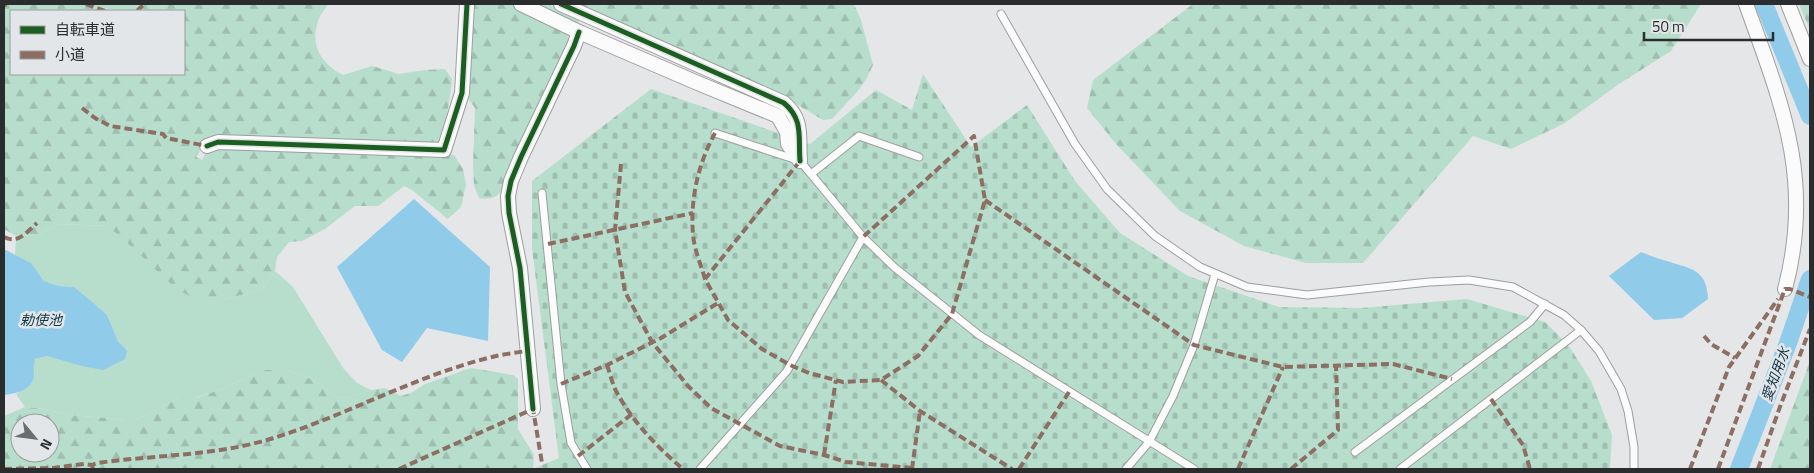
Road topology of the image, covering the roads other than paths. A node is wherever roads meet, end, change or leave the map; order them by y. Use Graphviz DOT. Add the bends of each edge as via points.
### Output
graph roads {
  1 [pos="467,4"];
  2 [pos="521,4"];
  3 [pos="561,4"];
  4 [pos="1746,4"];
  5 [pos="1788,4"];
  6 [pos="1001,14"];
  7 [pos="579,32"];
  8 [pos="1810,59"];
  9 [pos="714,133"];
  10 [pos="207,146"];
  11 [pos="919,157"];
  12 [pos="800,161"];
  13 [pos="811,174"];
  14 [pos="542,194"];
  15 [pos="862,237"];
  16 [pos="1216,274"];
  17 [pos="1785,289"];
  18 [pos="1545,304"];
  19 [pos="1581,330"];
  20 [pos="533,410"];
  21 [pos="1149,442"];
  22 [pos="1355,452"];
  23 [pos="587,469"];
  24 [pos="700,469"];
  25 [pos="1126,469"];
  26 [pos="1194,469"];
  27 [pos="1400,469"];
  28 [pos="1634,469"];
  1 -- 10 [label="street" via="462,93 444,150 218,142"];
  2 -- 7 [label="street"];
  3 -- 12 [label="street" via="784,103 799,124"];
  4 -- 17 [label="street" via="1796,128 1804,166 1805,226 1792,276"];
  5 -- 8 [label="street"];
  6 -- 16 [label="lane" via="1075,144 1107,189 1155,236 1200,267"];
  7 -- 12 [label="street" via="778,116 787,132 788,144"];
  7 -- 20 [label="street" via="520,157 508,196 520,268"];
  9 -- 12 [label="lane"];
  11 -- 13 [label="lane" via="859,136"];
  12 -- 13 [label="lane"];
  13 -- 15 [label="lane"];
  14 -- 23 [label="lane" via="569,433 571,443"];
  15 -- 21 [label="lane" via="979,335"];
  15 -- 24 [label="lane" via="787,371"];
  16 -- 18 [label="lane" via="1247,287 1307,295 1469,280 1513,288"];
  16 -- 21 [label="lane" via="1194,345"];
  18 -- 19 [label="lane"];
  18 -- 22 [label="lane" via="1530,322"];
  19 -- 27 [label="lane"];
  19 -- 28 [label="lane" via="1599,351 1621,389 1632,431"];
  21 -- 25 [label="lane"];
  21 -- 26 [label="lane"];
}
